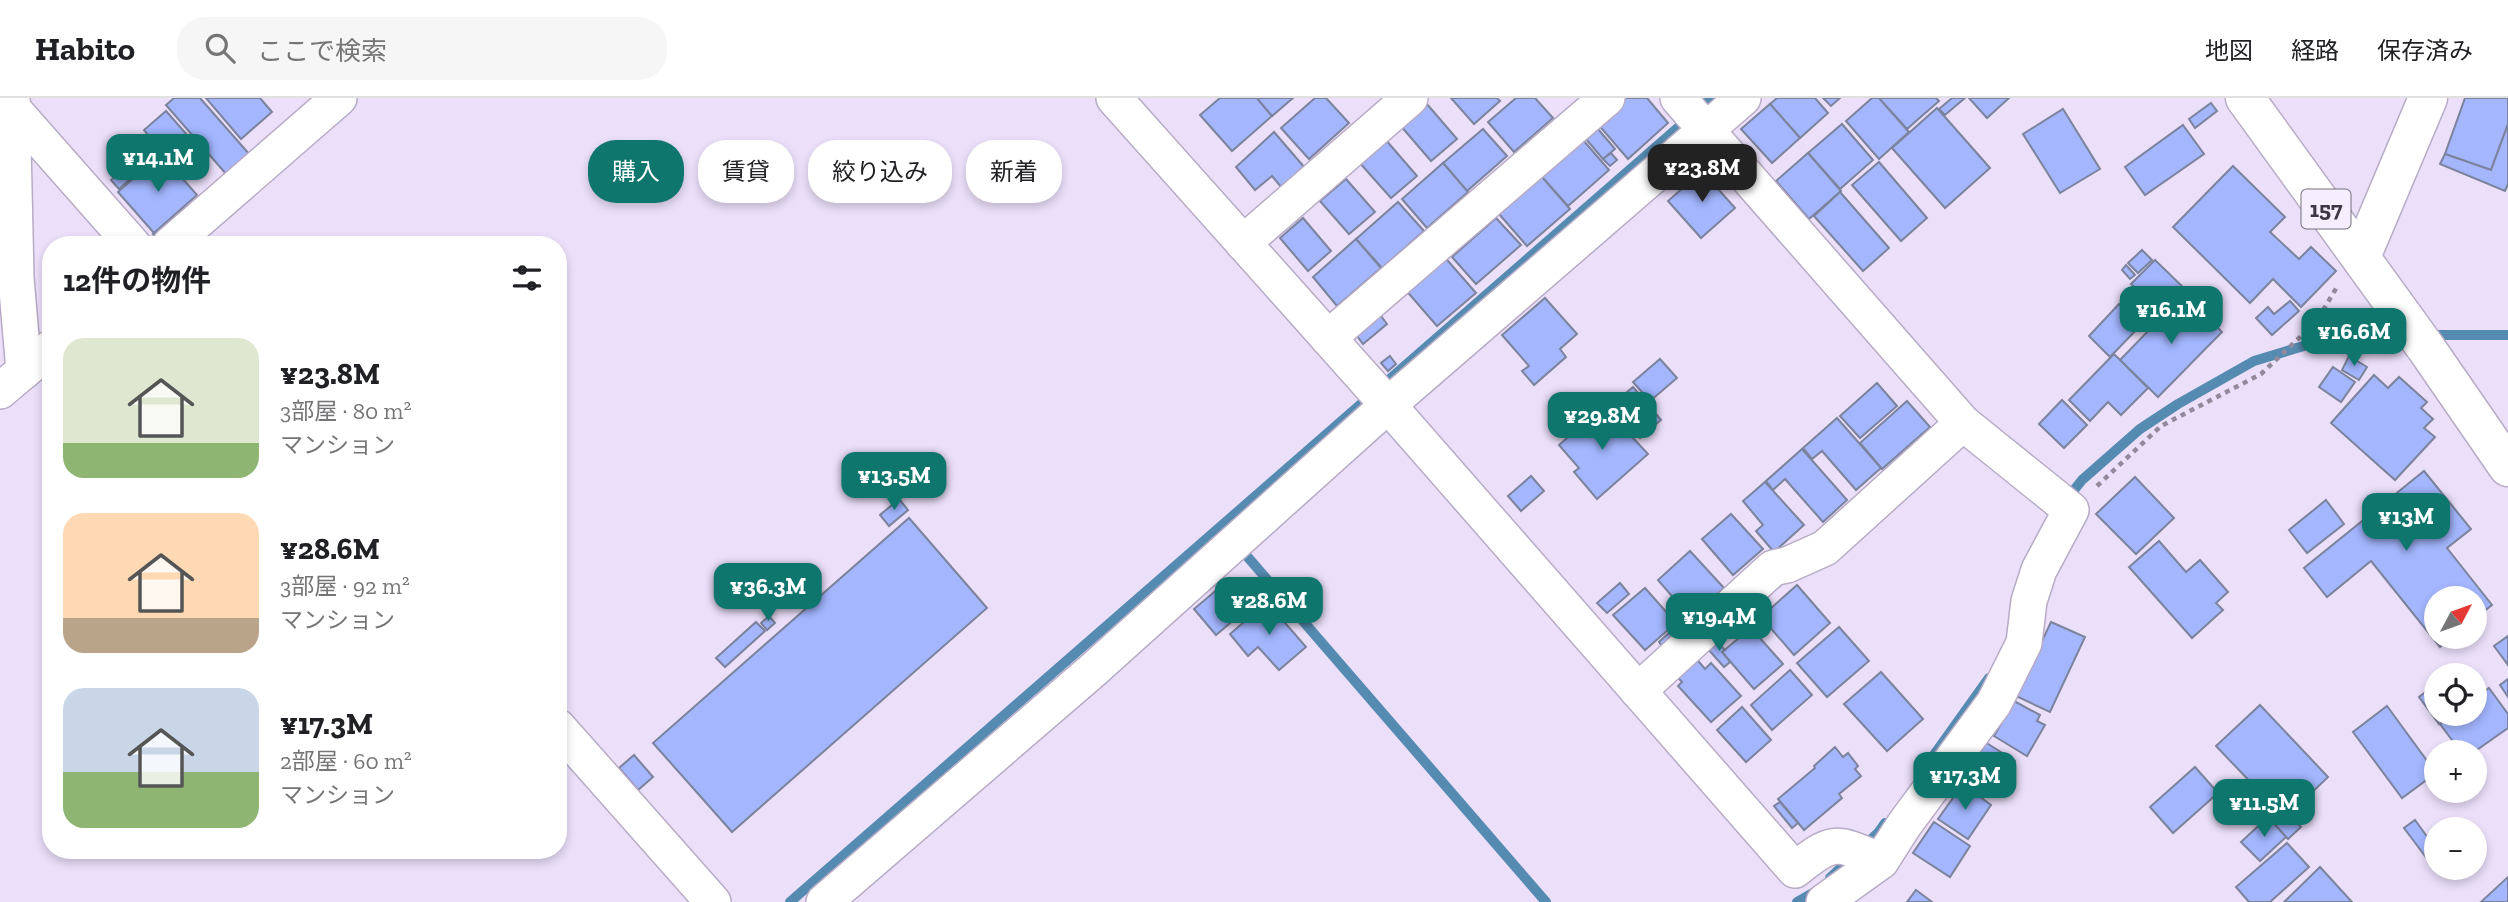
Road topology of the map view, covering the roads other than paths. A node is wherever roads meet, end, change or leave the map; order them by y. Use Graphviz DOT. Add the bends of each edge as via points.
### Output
graph roads {
  1 [pos="339,98"];
  2 [pos="1114,98"];
  3 [pos="1410,98"];
  4 [pos="1607,98"];
  5 [pos="1678,98"];
  6 [pos="1743,98"];
  7 [pos="2245,98"];
  8 [pos="2428,98"];
  9 [pos="13,104"];
  10 [pos="1706,130"];
  11 [pos="125,236"];
  12 [pos="180,236"];
  13 [pos="1243,243"];
  14 [pos="2361,257"];
  15 [pos="1328,338"];
  16 [pos="42,355"];
  17 [pos="10,382"];
  18 [pos="1388,405"];
  19 [pos="1963,423"];
  20 [pos="2508,467"];
  21 [pos="1638,691"];
  22 [pos="567,737"];
  23 [pos="1881,861"];
  24 [pos="713,902"];
  25 [pos="824,902"];
  26 [pos="1824,902"];
  1 -- 12 [label="street"];
  2 -- 13 [label="street"];
  3 -- 13 [label="street"];
  4 -- 15 [label="street"];
  5 -- 10 [label="street"];
  6 -- 10 [label="street"];
  7 -- 14 [label="main road, 157"];
  8 -- 14 [label="main road"];
  9 -- 11 [label="street"];
  9 -- 17 [label="street" via="16,278"];
  10 -- 18 [label="street"];
  10 -- 19 [label="street"];
  13 -- 15 [label="street"];
  14 -- 20 [label="main road, 157"];
  15 -- 18 [label="street"];
  16 -- 17 [label="street"];
  18 -- 21 [label="street"];
  18 -- 25 [label="street" via="1092,671"];
  19 -- 21 [label="street" via="1825,548 1773,568"];
  19 -- 23 [label="street" via="2071,510 2039,570 2029,601 2024,643 1994,703"];
  21 -- 23 [label="street" via="1795,870 1819,850 1843,845"];
  22 -- 24 [label="street"];
  23 -- 26 [label="street"];
}
